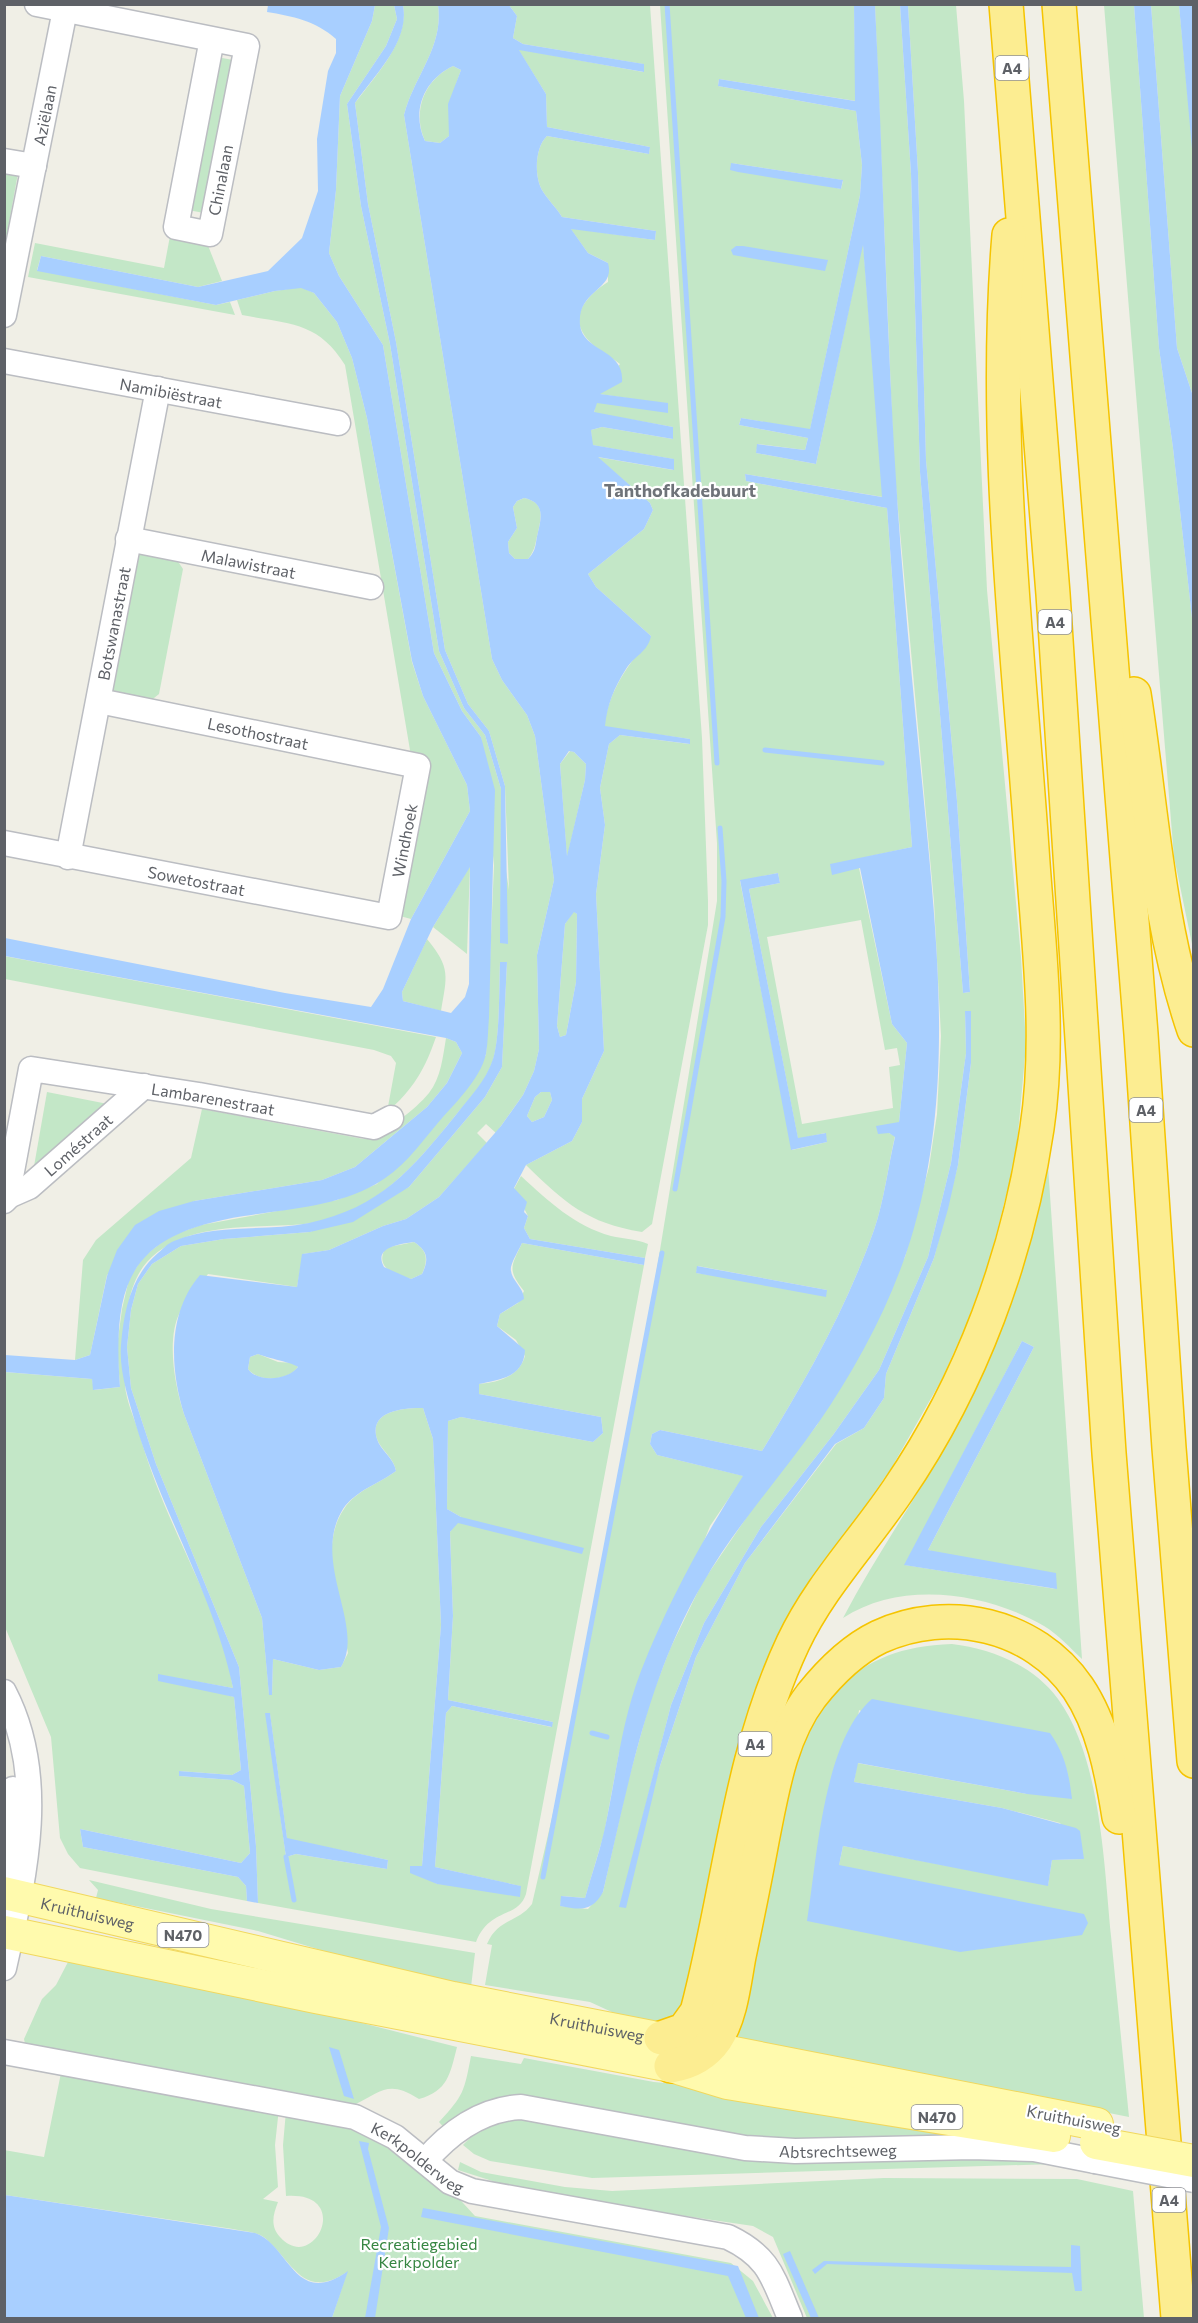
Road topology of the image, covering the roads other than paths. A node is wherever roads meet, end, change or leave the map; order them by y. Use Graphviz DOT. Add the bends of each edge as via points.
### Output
graph roads {
  1 [pos="37,4"];
  2 [pos="1006,4"];
  3 [pos="1059,4"];
  4 [pos="65,10"];
  5 [pos="212,39"];
  6 [pos="1017,132"];
  7 [pos="4,161"];
  8 [pos="33,166"];
  9 [pos="4,315"];
  10 [pos="4,362"];
  11 [pos="158,389"];
  12 [pos="338,423"];
  13 [pos="1095,459"];
  14 [pos="128,539"];
  15 [pos="371,586"];
  16 [pos="99,701"];
  17 [pos="418,766"];
  18 [pos="4,843"];
  19 [pos="68,857"];
  20 [pos="389,917"];
  21 [pos="1194,1030"];
  22 [pos="144,1086"];
  23 [pos="391,1118"];
  24 [pos="5,1199"];
  25 [pos="4,1692"];
  26 [pos="4,1736"];
  27 [pos="1194,1761"];
  28 [pos="9,1887"];
  29 [pos="8,1933"];
  30 [pos="4,1968"];
  31 [pos="451,2011"];
  32 [pos="710,2047"];
  33 [pos="4,2052"];
  34 [pos="666,2052"];
  35 [pos="1160,2082"];
  36 [pos="1194,2142"];
  37 [pos="1096,2143"];
  38 [pos="1194,2161"];
  39 [pos="431,2166"];
  40 [pos="1194,2180"];
  41 [pos="790,2319"];
  42 [pos="1178,2319"];
  1 -- 4 [label="street"];
  2 -- 6 [label="highway, A4"];
  3 -- 13 [label="highway, A4"];
  4 -- 5 [label="street, Chinalaan"];
  4 -- 8 [label="street, Aziëlaan"];
  5 -- 5 [label="street, Chinalaan" via="247,46 210,234 176,227"];
  6 -- 34 [label="highway, A4" via="1002,316 1010,576 1025,741 1044,1050 1038,1124 1026,1190 1005,1268 957,1390 897,1492 828,1580 776,1681 744,1785 697,2012"];
  6 -- 35 [label="highway, A4" via="1053,594 1109,1453"];
  7 -- 8 [label="street"];
  8 -- 9 [label="street, Aziëlaan"];
  10 -- 11 [label="street, Namibiëstraat"];
  11 -- 12 [label="street, Namibiëstraat"];
  11 -- 14 [label="street, Botswanastraat"];
  13 -- 21 [label="highway, A4" via="1141,741 1160,896 1182,996"];
  13 -- 27 [label="highway, A4"];
  14 -- 15 [label="street, Malawistraat"];
  14 -- 16 [label="street, Botswanastraat"];
  16 -- 17 [label="street, Lesothostraat"];
  16 -- 19 [label="street, Botswanastraat"];
  17 -- 20 [label="street, Windhoek"];
  18 -- 19 [label="street, Sowetostraat"];
  19 -- 20 [label="street, Sowetostraat"];
  22 -- 23 [label="street, Lambarenestraat" via="374,1127"];
  22 -- 24 [label="street, Loméstraat" via="29,1186"];
  22 -- 24 [label="street, Lambarenestraat" via="31,1069"];
  25 -- 28 [label="street" via="20,1733 30,1789 30,1818"];
  26 -- 28 [label="street" via="14,1786"];
  28 -- 29 [label="street"];
  28 -- 31 [label="main road, Kruithuisweg / N470"];
  29 -- 30 [label="street"];
  29 -- 31 [label="main road, Kruithuisweg / N470"];
  31 -- 34 [label="main road, Kruithuisweg / N470"];
  32 -- 34 [label="highway, A4" via="685,2064"];
  32 -- 35 [label="highway, A4" via="722,2028 733,1991 772,1794 793,1724 825,1679 850,1655 878,1637 935,1622 972,1622 1010,1633 1038,1648 1077,1688 1098,1727 1113,1781"];
  32 -- 37 [label="main road, Kruithuisweg / N470"];
  33 -- 39 [label="street, Kerkpolderweg" via="355,2116 395,2137"];
  34 -- 37 [label="main road, Kruithuisweg / N470" via="727,2083"];
  35 -- 42 [label="highway, A4"];
  36 -- 37 [label="main road, Kruithuisweg / N470"];
  37 -- 38 [label="main road, Kruithuisweg / N470, bridge"];
  37 -- 39 [label="street, Abtsrechtseweg" via="1023,2149 745,2148 507,2107 483,2115 445,2138"];
  37 -- 40 [label="street, Abtsrechtseweg, bridge"];
  39 -- 41 [label="street, Kerkpolderweg" via="450,2181 498,2198 728,2237 750,2248 770,2272"];
}
